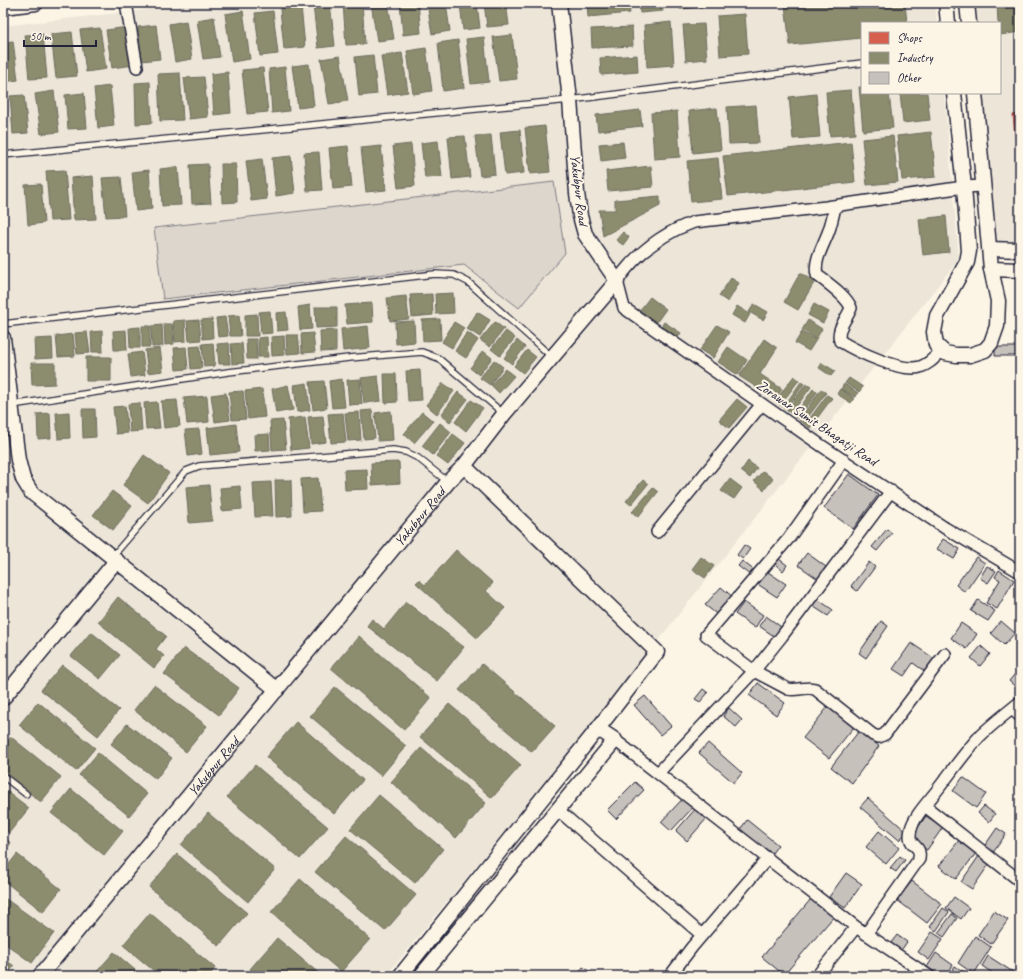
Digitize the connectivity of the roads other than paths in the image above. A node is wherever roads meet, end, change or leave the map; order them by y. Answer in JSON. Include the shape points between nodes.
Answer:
{"nodes":[{"id":1,"x":36,"y":3,"type":"edge"},
{"id":2,"x":126,"y":3,"type":"edge"},
{"id":3,"x":559,"y":3,"type":"edge"},
{"id":4,"x":946,"y":3,"type":"edge"},
{"id":5,"x":967,"y":3,"type":"edge"},
{"id":6,"x":3,"y":7,"type":"edge"},
{"id":7,"x":948,"y":22,"type":"edge"},
{"id":8,"x":969,"y":22,"type":"edge"},
{"id":9,"x":861,"y":63,"type":"edge"},
{"id":10,"x":137,"y":67,"type":"dead end"},
{"id":11,"x":954,"y":94,"type":"edge"},
{"id":12,"x":975,"y":94,"type":"edge"},
{"id":13,"x":570,"y":100,"type":"junction"},
{"id":14,"x":3,"y":155,"type":"edge"},
{"id":15,"x":982,"y":186,"type":"junction"},
{"id":16,"x":964,"y":187,"type":"junction"},
{"id":17,"x":835,"y":206,"type":"junction"},
{"id":18,"x":990,"y":249,"type":"junction"},
{"id":19,"x":1020,"y":250,"type":"edge"},
{"id":20,"x":991,"y":269,"type":"junction"},
{"id":21,"x":1020,"y":270,"type":"edge"},
{"id":22,"x":617,"y":281,"type":"junction"},
{"id":23,"x":3,"y":324,"type":"edge"},
{"id":24,"x":3,"y":338,"type":"edge"},
{"id":25,"x":942,"y":350,"type":"junction"},
{"id":26,"x":552,"y":357,"type":"junction"},
{"id":27,"x":762,"y":404,"type":"junction"},
{"id":28,"x":11,"y":405,"type":"junction"},
{"id":29,"x":504,"y":414,"type":"junction"},
{"id":30,"x":844,"y":460,"type":"junction"},
{"id":31,"x":464,"y":466,"type":"junction"},
{"id":32,"x":448,"y":482,"type":"junction"},
{"id":33,"x":891,"y":491,"type":"junction"},
{"id":34,"x":657,"y":532,"type":"dead end"},
{"id":35,"x":114,"y":559,"type":"junction"},
{"id":36,"x":1020,"y":572,"type":"edge"},
{"id":37,"x":945,"y":654,"type":"dead end"},
{"id":38,"x":754,"y":670,"type":"junction"},
{"id":39,"x":277,"y":690,"type":"junction"},
{"id":40,"x":3,"y":698,"type":"edge"},
{"id":41,"x":1017,"y":709,"type":"edge"},
{"id":42,"x":596,"y":731,"type":"junction"},
{"id":43,"x":615,"y":740,"type":"junction"},
{"id":44,"x":658,"y":773,"type":"junction"},
{"id":45,"x":3,"y":776,"type":"edge"},
{"id":46,"x":26,"y":794,"type":"dead end"},
{"id":47,"x":925,"y":806,"type":"junction"},
{"id":48,"x":558,"y":810,"type":"junction"},
{"id":49,"x":768,"y":858,"type":"junction"},
{"id":50,"x":1020,"y":881,"type":"edge"},
{"id":51,"x":856,"y":927,"type":"junction"},
{"id":52,"x":866,"y":934,"type":"junction"},
{"id":53,"x":702,"y":935,"type":"junction"},
{"id":54,"x":40,"y":976,"type":"edge"},
{"id":55,"x":402,"y":976,"type":"edge"},
{"id":56,"x":421,"y":976,"type":"edge"},
{"id":57,"x":670,"y":976,"type":"edge"},
{"id":58,"x":817,"y":976,"type":"edge"},
{"id":59,"x":929,"y":976,"type":"edge"}],
"edges":[{"from":1,"to":6,"type":"street"},
{"from":2,"to":10,"type":"street"},
{"from":3,"to":13,"type":"street","name":"Yakubpur Road"},
{"from":4,"to":7,"type":"street"},
{"from":5,"to":8,"type":"street"},
{"from":9,"to":13,"type":"lane"},
{"from":11,"to":16,"type":"street"},
{"from":12,"to":15,"type":"street"},
{"from":13,"to":14,"type":"lane"},
{"from":13,"to":22,"type":"street","name":"Yakubpur Road","via":[[580,216],[585,234]]},
{"from":15,"to":16,"type":"street"},
{"from":15,"to":18,"type":"street"},
{"from":16,"to":17,"type":"street"},
{"from":16,"to":25,"type":"street","via":[[968,257],[937,316],[934,332],[936,345]]},
{"from":17,"to":22,"type":"street","via":[[694,222],[679,227],[642,253],[624,270]]},
{"from":17,"to":25,"type":"street","via":[[816,270],[818,275],[850,304],[851,308],[838,336],[840,341],[888,364],[910,369],[929,363]]},
{"from":18,"to":19,"type":"street"},
{"from":18,"to":20,"type":"street"},
{"from":20,"to":21,"type":"street"},
{"from":20,"to":25,"type":"street","via":[[998,301],[997,326],[991,343],[985,350],[970,355],[956,355]]},
{"from":22,"to":26,"type":"street","name":"Yakubpur Road"},
{"from":22,"to":27,"type":"street","name":"Zorawar Sumit Bhagatji Road","via":[[624,308]]},
{"from":23,"to":26,"type":"lane","via":[[435,274],[454,275],[468,282]]},
{"from":24,"to":28,"type":"street"},
{"from":26,"to":29,"type":"street","name":"Yakubpur Road"},
{"from":27,"to":30,"type":"street","name":"Zorawar Sumit Bhagatji Road"},
{"from":27,"to":34,"type":"street"},
{"from":28,"to":29,"type":"lane","via":[[228,372],[422,352],[438,358]]},
{"from":28,"to":35,"type":"street","via":[[18,460],[23,479],[31,492]]},
{"from":29,"to":31,"type":"street","name":"Yakubpur Road"},
{"from":30,"to":33,"type":"street","name":"Zorawar Sumit Bhagatji Road"},
{"from":30,"to":38,"type":"street","via":[[789,538],[706,635]]},
{"from":31,"to":32,"type":"street","name":"Yakubpur Road"},
{"from":31,"to":42,"type":"street","via":[[657,652]]},
{"from":32,"to":35,"type":"lane","via":[[418,458],[406,452],[392,450],[199,466],[186,472]]},
{"from":32,"to":39,"type":"street","name":"Yakubpur Road"},
{"from":33,"to":36,"type":"street","name":"Zorawar Sumit Bhagatji Road","via":[[945,528]]},
{"from":33,"to":38,"type":"street"},
{"from":35,"to":39,"type":"street"},
{"from":35,"to":40,"type":"street"},
{"from":37,"to":38,"type":"street","via":[[885,734],[879,737],[815,689],[788,689]]},
{"from":38,"to":44,"type":"street"},
{"from":39,"to":54,"type":"street","name":"Yakubpur Road"},
{"from":41,"to":47,"type":"street","via":[[981,735]]},
{"from":42,"to":43,"type":"street","via":[[603,732]]},
{"from":42,"to":55,"type":"street"},
{"from":43,"to":44,"type":"street"},
{"from":43,"to":48,"type":"street"},
{"from":44,"to":49,"type":"street"},
{"from":45,"to":46,"type":"lane"},
{"from":47,"to":50,"type":"street"},
{"from":47,"to":52,"type":"street","via":[[909,837],[918,849],[920,859]]},
{"from":48,"to":53,"type":"street"},
{"from":48,"to":56,"type":"street"},
{"from":49,"to":51,"type":"street"},
{"from":49,"to":53,"type":"street"},
{"from":51,"to":52,"type":"street"},
{"from":51,"to":58,"type":"street"},
{"from":52,"to":59,"type":"street"},
{"from":53,"to":57,"type":"street"}]}
